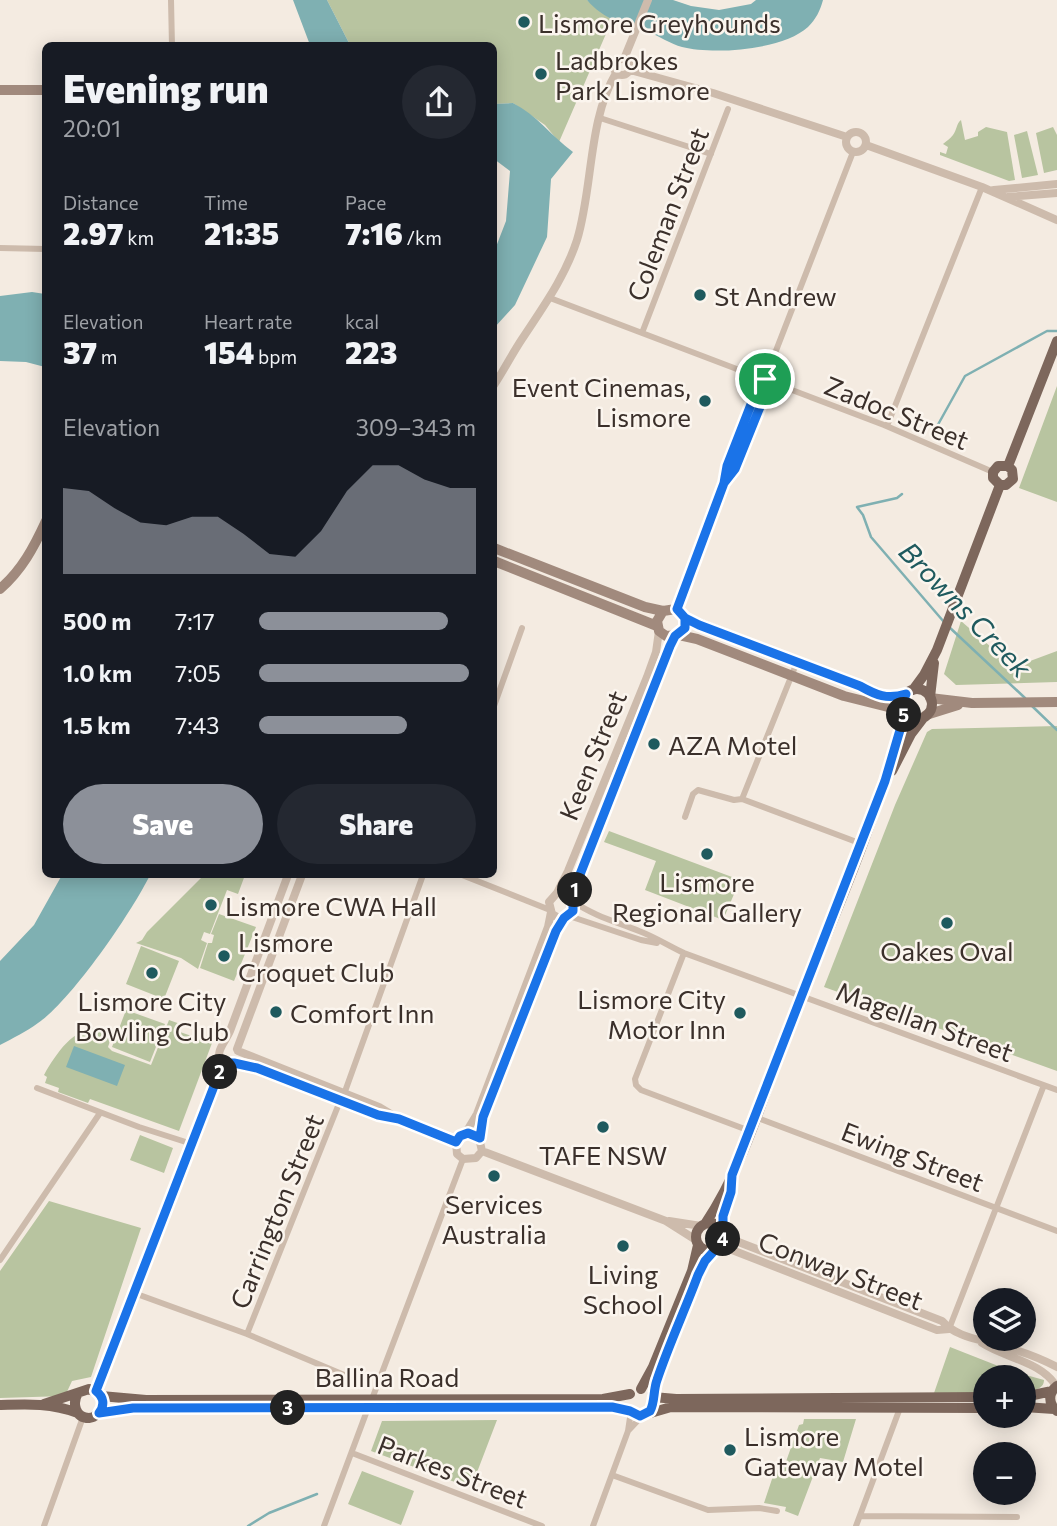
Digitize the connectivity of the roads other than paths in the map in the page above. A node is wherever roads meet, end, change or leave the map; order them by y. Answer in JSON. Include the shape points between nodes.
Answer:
{"nodes":[{"id":1,"x":171,"y":0,"type":"edge"},
{"id":2,"x":648,"y":0,"type":"edge"},
{"id":3,"x":172,"y":42,"type":"edge"},
{"id":4,"x":624,"y":59,"type":"junction"},
{"id":5,"x":630,"y":70,"type":"junction"},
{"id":6,"x":616,"y":73,"type":"junction"},
{"id":7,"x":0,"y":90,"type":"edge"},
{"id":8,"x":42,"y":90,"type":"edge"},
{"id":9,"x":728,"y":109,"type":"dead end"},
{"id":10,"x":600,"y":118,"type":"junction"},
{"id":11,"x":847,"y":137,"type":"junction"},
{"id":12,"x":866,"y":145,"type":"junction"},
{"id":13,"x":853,"y":152,"type":"junction"},
{"id":14,"x":711,"y":154,"type":"junction"},
{"id":15,"x":1057,"y":184,"type":"edge"},
{"id":16,"x":987,"y":189,"type":"junction"},
{"id":17,"x":1057,"y":193,"type":"edge"},
{"id":18,"x":1005,"y":197,"type":"junction"},
{"id":19,"x":1057,"y":220,"type":"edge"},
{"id":20,"x":0,"y":248,"type":"edge"},
{"id":21,"x":42,"y":249,"type":"edge"},
{"id":22,"x":550,"y":298,"type":"junction"},
{"id":23,"x":642,"y":333,"type":"junction"},
{"id":24,"x":1057,"y":341,"type":"edge"},
{"id":25,"x":765,"y":379,"type":"junction"},
{"id":26,"x":497,"y":381,"type":"edge"},
{"id":27,"x":887,"y":426,"type":"junction"},
{"id":28,"x":1008,"y":466,"type":"junction"},
{"id":29,"x":993,"y":472,"type":"junction"},
{"id":30,"x":1000,"y":485,"type":"junction"},
{"id":31,"x":42,"y":529,"type":"edge"},
{"id":32,"x":497,"y":549,"type":"edge"},
{"id":33,"x":497,"y":562,"type":"edge"},
{"id":34,"x":0,"y":589,"type":"edge"},
{"id":35,"x":677,"y":609,"type":"junction"},
{"id":36,"x":663,"y":611,"type":"junction"},
{"id":37,"x":685,"y":618,"type":"junction"},
{"id":38,"x":522,"y":628,"type":"dead end"},
{"id":39,"x":658,"y":628,"type":"junction"},
{"id":40,"x":677,"y":636,"type":"junction"},
{"id":41,"x":937,"y":650,"type":"junction"},
{"id":42,"x":797,"y":662,"type":"junction"},
{"id":43,"x":792,"y":677,"type":"junction"},
{"id":44,"x":910,"y":692,"type":"junction"},
{"id":45,"x":497,"y":698,"type":"edge"},
{"id":46,"x":930,"y":698,"type":"junction"},
{"id":47,"x":1057,"y":702,"type":"edge"},
{"id":48,"x":972,"y":703,"type":"junction"},
{"id":49,"x":904,"y":712,"type":"junction"},
{"id":50,"x":925,"y":716,"type":"junction"},
{"id":51,"x":885,"y":781,"type":"junction"},
{"id":52,"x":742,"y":799,"type":"junction"},
{"id":53,"x":685,"y":817,"type":"dead end"},
{"id":54,"x":862,"y":844,"type":"junction"},
{"id":55,"x":287,"y":878,"type":"edge"},
{"id":56,"x":301,"y":878,"type":"edge"},
{"id":57,"x":422,"y":878,"type":"edge"},
{"id":58,"x":469,"y":878,"type":"edge"},
{"id":59,"x":557,"y":893,"type":"junction"},
{"id":60,"x":573,"y":901,"type":"junction"},
{"id":61,"x":550,"y":911,"type":"junction"},
{"id":62,"x":566,"y":917,"type":"junction"},
{"id":63,"x":662,"y":944,"type":"junction"},
{"id":64,"x":684,"y":953,"type":"junction"},
{"id":65,"x":802,"y":997,"type":"junction"},
{"id":66,"x":223,"y":1046,"type":"junction"},
{"id":67,"x":238,"y":1050,"type":"junction"},
{"id":68,"x":223,"y":1063,"type":"junction"},
{"id":69,"x":234,"y":1063,"type":"junction"},
{"id":70,"x":1044,"y":1085,"type":"junction"},
{"id":71,"x":37,"y":1088,"type":"dead end"},
{"id":72,"x":1057,"y":1090,"type":"edge"},
{"id":73,"x":341,"y":1097,"type":"junction"},
{"id":74,"x":100,"y":1113,"type":"junction"},
{"id":75,"x":755,"y":1116,"type":"junction"},
{"id":76,"x":399,"y":1119,"type":"junction"},
{"id":77,"x":750,"y":1131,"type":"junction"},
{"id":78,"x":464,"y":1134,"type":"junction"},
{"id":79,"x":480,"y":1138,"type":"junction"},
{"id":80,"x":456,"y":1142,"type":"junction"},
{"id":81,"x":192,"y":1144,"type":"junction"},
{"id":82,"x":482,"y":1151,"type":"junction"},
{"id":83,"x":463,"y":1159,"type":"junction"},
{"id":84,"x":732,"y":1175,"type":"junction"},
{"id":85,"x":997,"y":1209,"type":"junction"},
{"id":86,"x":666,"y":1221,"type":"junction"},
{"id":87,"x":703,"y":1225,"type":"junction"},
{"id":88,"x":1057,"y":1231,"type":"edge"},
{"id":89,"x":723,"y":1234,"type":"junction"},
{"id":90,"x":697,"y":1242,"type":"junction"},
{"id":91,"x":717,"y":1248,"type":"junction"},
{"id":92,"x":0,"y":1260,"type":"edge"},
{"id":93,"x":134,"y":1293,"type":"junction"},
{"id":94,"x":949,"y":1329,"type":"junction"},
{"id":95,"x":247,"y":1334,"type":"junction"},
{"id":96,"x":973,"y":1339,"type":"edge"},
{"id":97,"x":993,"y":1351,"type":"edge"},
{"id":98,"x":1016,"y":1351,"type":"edge"},
{"id":99,"x":1057,"y":1367,"type":"edge"},
{"id":100,"x":349,"y":1377,"type":"dead end"},
{"id":101,"x":1055,"y":1388,"type":"edge"},
{"id":102,"x":641,"y":1389,"type":"junction"},
{"id":103,"x":78,"y":1393,"type":"junction"},
{"id":104,"x":99,"y":1393,"type":"junction"},
{"id":105,"x":630,"y":1394,"type":"junction"},
{"id":106,"x":1036,"y":1394,"type":"edge"},
{"id":107,"x":652,"y":1396,"type":"junction"},
{"id":108,"x":973,"y":1397,"type":"edge"},
{"id":109,"x":44,"y":1404,"type":"junction"},
{"id":110,"x":370,"y":1404,"type":"junction"},
{"id":111,"x":0,"y":1405,"type":"edge"},
{"id":112,"x":900,"y":1408,"type":"junction"},
{"id":113,"x":973,"y":1408,"type":"edge"},
{"id":114,"x":1036,"y":1408,"type":"edge"},
{"id":115,"x":1055,"y":1410,"type":"edge"},
{"id":116,"x":630,"y":1411,"type":"junction"},
{"id":117,"x":99,"y":1413,"type":"junction"},
{"id":118,"x":80,"y":1415,"type":"junction"},
{"id":119,"x":645,"y":1415,"type":"junction"},
{"id":120,"x":628,"y":1431,"type":"junction"},
{"id":121,"x":352,"y":1453,"type":"junction"},
{"id":122,"x":612,"y":1475,"type":"junction"},
{"id":123,"x":777,"y":1511,"type":"dead end"},
{"id":124,"x":860,"y":1516,"type":"junction"},
{"id":125,"x":1017,"y":1517,"type":"dead end"},
{"id":126,"x":44,"y":1526,"type":"edge"},
{"id":127,"x":324,"y":1526,"type":"edge"},
{"id":128,"x":542,"y":1526,"type":"edge"},
{"id":129,"x":593,"y":1526,"type":"edge"},
{"id":130,"x":856,"y":1526,"type":"edge"}],
"edges":[{"from":1,"to":3,"type":"street"},
{"from":2,"to":4,"type":"street"},
{"from":4,"to":5,"type":"street"},
{"from":4,"to":6,"type":"street","via":[[615,63]]},
{"from":5,"to":6,"type":"street","via":[[624,75]]},
{"from":5,"to":11,"type":"street"},
{"from":6,"to":10,"type":"street"},
{"from":7,"to":8,"type":"main road"},
{"from":9,"to":14,"type":"street","name":"Coleman Street"},
{"from":10,"to":14,"type":"street"},
{"from":10,"to":22,"type":"street","via":[[577,240]]},
{"from":11,"to":12,"type":"street","via":[[860,132]]},
{"from":11,"to":13,"type":"street","via":[[846,145]]},
{"from":12,"to":13,"type":"street"},
{"from":12,"to":16,"type":"street"},
{"from":13,"to":25,"type":"street"},
{"from":14,"to":23,"type":"street","name":"Coleman Street"},
{"from":15,"to":16,"type":"street"},
{"from":16,"to":18,"type":"street"},
{"from":16,"to":27,"type":"street"},
{"from":17,"to":18,"type":"street"},
{"from":18,"to":19,"type":"street"},
{"from":20,"to":21,"type":"street"},
{"from":22,"to":23,"type":"street","name":"Zadoc Street"},
{"from":22,"to":26,"type":"street"},
{"from":23,"to":25,"type":"street","name":"Zadoc Street"},
{"from":24,"to":28,"type":"main road"},
{"from":25,"to":27,"type":"street","name":"Zadoc Street"},
{"from":25,"to":35,"type":"street","via":[[727,466]]},
{"from":27,"to":29,"type":"street","name":"Zadoc Street"},
{"from":28,"to":29,"type":"main road","via":[[998,466]]},
{"from":28,"to":30,"type":"main road","via":[[1013,479]]},
{"from":29,"to":30,"type":"main road"},
{"from":30,"to":41,"type":"main road"},
{"from":31,"to":34,"type":"main road","via":[[30,554]]},
{"from":32,"to":36,"type":"main road"},
{"from":33,"to":39,"type":"main road"},
{"from":35,"to":36,"type":"main road"},
{"from":35,"to":37,"type":"main road"},
{"from":36,"to":39,"type":"main road"},
{"from":37,"to":40,"type":"main road","via":[[685,628]]},
{"from":37,"to":42,"type":"main road"},
{"from":38,"to":45,"type":"street"},
{"from":39,"to":40,"type":"main road","via":[[666,636]]},
{"from":39,"to":59,"type":"street","name":"Keen Street","via":[[647,677]]},
{"from":40,"to":43,"type":"main road","via":[[697,639]]},
{"from":40,"to":60,"type":"street","name":"Keen Street"},
{"from":41,"to":44,"type":"main road"},
{"from":41,"to":46,"type":"main road"},
{"from":42,"to":43,"type":"street"},
{"from":42,"to":44,"type":"main road","via":[[877,696]]},
{"from":43,"to":49,"type":"main road"},
{"from":43,"to":52,"type":"street"},
{"from":44,"to":46,"type":"main road","via":[[921,690]]},
{"from":44,"to":49,"type":"main road","via":[[902,704]]},
{"from":46,"to":48,"type":"main road"},
{"from":46,"to":50,"type":"main road"},
{"from":47,"to":48,"type":"main road"},
{"from":48,"to":50,"type":"main road"},
{"from":49,"to":50,"type":"main road","via":[[916,719]]},
{"from":49,"to":51,"type":"main road"},
{"from":50,"to":51,"type":"main road"},
{"from":51,"to":54,"type":"main road"},
{"from":52,"to":53,"type":"street","via":[[698,790]]},
{"from":52,"to":54,"type":"street"},
{"from":54,"to":65,"type":"main road"},
{"from":55,"to":66,"type":"street"},
{"from":56,"to":67,"type":"street"},
{"from":57,"to":73,"type":"street","name":"Carrington Street"},
{"from":58,"to":61,"type":"street"},
{"from":59,"to":60,"type":"street"},
{"from":59,"to":61,"type":"street"},
{"from":60,"to":62,"type":"street","via":[[573,911]]},
{"from":60,"to":63,"type":"street","name":"Magellan Street"},
{"from":61,"to":62,"type":"street"},
{"from":61,"to":78,"type":"street","via":[[548,927],[477,1115]]},
{"from":62,"to":63,"type":"street","name":"Magellan Street"},
{"from":62,"to":79,"type":"street","via":[[556,931],[483,1117]]},
{"from":63,"to":64,"type":"street","name":"Magellan Street"},
{"from":64,"to":65,"type":"street","name":"Magellan Street"},
{"from":64,"to":77,"type":"street","via":[[636,1086]]},
{"from":65,"to":70,"type":"street","name":"Magellan Street"},
{"from":65,"to":75,"type":"main road"},
{"from":66,"to":67,"type":"street"},
{"from":66,"to":68,"type":"street","via":[[218,1055]]},
{"from":67,"to":69,"type":"street"},
{"from":67,"to":73,"type":"street"},
{"from":68,"to":69,"type":"street"},
{"from":68,"to":81,"type":"street"},
{"from":69,"to":73,"type":"street"},
{"from":70,"to":72,"type":"street","name":"Magellan Street"},
{"from":70,"to":85,"type":"street"},
{"from":71,"to":74,"type":"street"},
{"from":73,"to":76,"type":"street","via":[[378,1115]]},
{"from":73,"to":76,"type":"street","via":[[379,1107]]},
{"from":73,"to":95,"type":"street","name":"Carrington Street"},
{"from":74,"to":81,"type":"street"},
{"from":74,"to":92,"type":"street"},
{"from":75,"to":77,"type":"main road"},
{"from":75,"to":85,"type":"street","name":"Ewing Street"},
{"from":76,"to":80,"type":"street"},
{"from":77,"to":84,"type":"main road"},
{"from":78,"to":79,"type":"street"},
{"from":78,"to":80,"type":"street"},
{"from":79,"to":82,"type":"street"},
{"from":80,"to":83,"type":"street","via":[[455,1150]]},
{"from":81,"to":93,"type":"street"},
{"from":82,"to":83,"type":"street","via":[[476,1158]]},
{"from":82,"to":86,"type":"street"},
{"from":83,"to":110,"type":"street"},
{"from":84,"to":87,"type":"main road"},
{"from":84,"to":89,"type":"main road"},
{"from":85,"to":88,"type":"street","name":"Ewing Street"},
{"from":85,"to":94,"type":"street"},
{"from":86,"to":87,"type":"street"},
{"from":86,"to":90,"type":"street"},
{"from":87,"to":89,"type":"main road","via":[[718,1226]]},
{"from":87,"to":90,"type":"main road","via":[[696,1232]]},
{"from":89,"to":91,"type":"main road"},
{"from":89,"to":94,"type":"street","name":"Conway Street","via":[[942,1321]]},
{"from":90,"to":91,"type":"main road","via":[[706,1250]]},
{"from":90,"to":102,"type":"main road","via":[[692,1271]]},
{"from":91,"to":94,"type":"street","name":"Conway Street","via":[[937,1330]]},
{"from":91,"to":107,"type":"main road","via":[[698,1275]]},
{"from":93,"to":95,"type":"street"},
{"from":93,"to":104,"type":"street"},
{"from":94,"to":96,"type":"street","name":"Conway Street"},
{"from":95,"to":100,"type":"street"},
{"from":97,"to":101,"type":"street","name":"Conway Street","via":[[1044,1371]]},
{"from":98,"to":99,"type":"street","name":"Conway Street"},
{"from":101,"to":106,"type":"main road"},
{"from":101,"to":115,"type":"main road","via":[[1050,1398]]},
{"from":102,"to":105,"type":"main road"},
{"from":102,"to":107,"type":"main road"},
{"from":103,"to":104,"type":"main road","via":[[85,1389]]},
{"from":103,"to":109,"type":"main road"},
{"from":103,"to":118,"type":"main road","via":[[74,1401]]},
{"from":104,"to":110,"type":"main road","name":"Ballina Road","via":[[146,1400]]},
{"from":104,"to":117,"type":"main road","via":[[103,1403]]},
{"from":105,"to":110,"type":"main road","name":"Ballina Road","via":[[603,1399]]},
{"from":105,"to":116,"type":"main road"},
{"from":107,"to":108,"type":"main road"},
{"from":107,"to":119,"type":"main road","via":[[654,1404]]},
{"from":109,"to":111,"type":"main road"},
{"from":109,"to":118,"type":"main road"},
{"from":110,"to":116,"type":"main road","name":"Ballina Road","via":[[612,1407]]},
{"from":110,"to":117,"type":"main road","name":"Ballina Road","via":[[133,1408]]},
{"from":110,"to":121,"type":"street"},
{"from":112,"to":113,"type":"main road"},
{"from":112,"to":119,"type":"main road","via":[[671,1407]]},
{"from":112,"to":124,"type":"street"},
{"from":114,"to":115,"type":"main road"},
{"from":116,"to":119,"type":"main road"},
{"from":116,"to":120,"type":"street"},
{"from":117,"to":118,"type":"main road"},
{"from":118,"to":126,"type":"street"},
{"from":119,"to":120,"type":"street"},
{"from":120,"to":122,"type":"street"},
{"from":121,"to":127,"type":"street"},
{"from":121,"to":128,"type":"street","name":"Parkes Street"},
{"from":122,"to":123,"type":"street","via":[[708,1510]]},
{"from":122,"to":129,"type":"street"},
{"from":124,"to":125,"type":"street"},
{"from":124,"to":130,"type":"street"}]}
